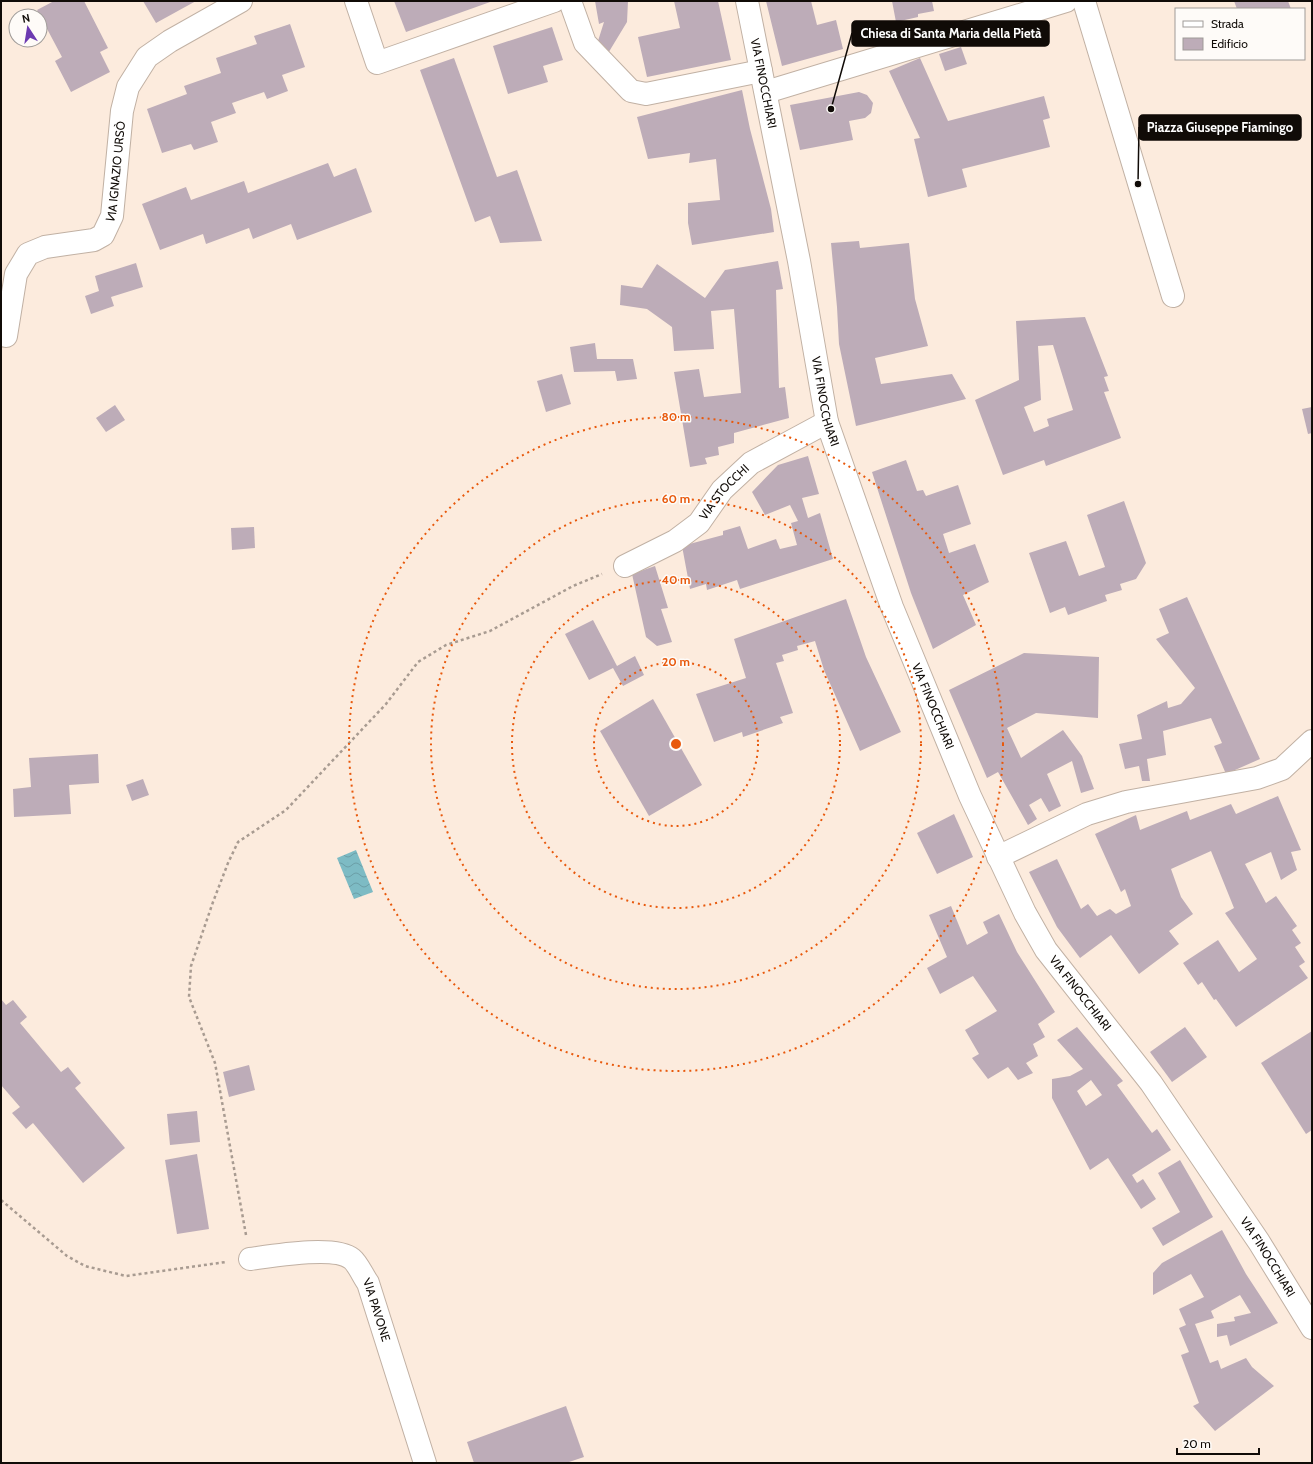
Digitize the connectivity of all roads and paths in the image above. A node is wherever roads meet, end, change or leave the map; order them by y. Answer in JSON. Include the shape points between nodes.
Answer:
{"nodes":[{"id":1,"x":241,"y":1,"type":"edge"},
{"id":2,"x":356,"y":1,"type":"edge"},
{"id":3,"x":554,"y":1,"type":"edge"},
{"id":4,"x":570,"y":1,"type":"edge"},
{"id":5,"x":747,"y":1,"type":"edge"},
{"id":6,"x":1066,"y":1,"type":"edge"},
{"id":7,"x":1084,"y":1,"type":"edge"},
{"id":8,"x":761,"y":71,"type":"junction"},
{"id":9,"x":766,"y":92,"type":"junction"},
{"id":10,"x":1172,"y":296,"type":"dead end"},
{"id":11,"x":6,"y":336,"type":"dead end"},
{"id":12,"x":827,"y":422,"type":"junction"},
{"id":13,"x":625,"y":566,"type":"joint"},
{"id":14,"x":1312,"y":741,"type":"edge"},
{"id":15,"x":998,"y":856,"type":"junction"},
{"id":16,"x":1,"y":1200,"type":"edge"},
{"id":17,"x":250,"y":1259,"type":"junction"},
{"id":18,"x":1312,"y":1328,"type":"edge"},
{"id":19,"x":425,"y":1463,"type":"edge"}],
"edges":[{"from":1,"to":11,"type":"street","name":"VIA IGNAZIO URSÒ","via":[[147,57],[128,87],[122,111],[112,216],[103,235],[94,240],[45,248],[28,254],[16,274]]},
{"from":2,"to":3,"type":"street","via":[[377,63]]},
{"from":4,"to":8,"type":"street","via":[[585,43],[630,92],[646,94]]},
{"from":5,"to":8,"type":"street","name":"VIA FINOCCHIARI"},
{"from":6,"to":9,"type":"street"},
{"from":7,"to":10,"type":"street"},
{"from":8,"to":9,"type":"street","name":"VIA FINOCCHIARI"},
{"from":9,"to":12,"type":"street","name":"VIA FINOCCHIARI"},
{"from":12,"to":13,"type":"street","name":"VIA STOCCHI","via":[[750,463],[722,490],[699,523],[675,541]]},
{"from":12,"to":15,"type":"street","name":"VIA FINOCCHIARI","via":[[892,607],[970,796]]},
{"from":13,"to":17,"type":"path","via":[[573,586],[490,631],[446,645],[418,662],[386,704],[286,810],[238,842],[213,902],[191,966],[189,997],[215,1064]]},
{"from":14,"to":15,"type":"street","via":[[1282,769],[1257,778],[1126,802],[1087,814]]},
{"from":15,"to":18,"type":"street","name":"VIA FINOCCHIARI","via":[[1046,950],[1151,1083],[1259,1242]]},
{"from":16,"to":17,"type":"path","via":[[67,1256],[85,1266],[126,1276]]},
{"from":17,"to":19,"type":"street","name":"VIA PAVONE","via":[[296,1253],[336,1252],[352,1259],[368,1282]]}]}
